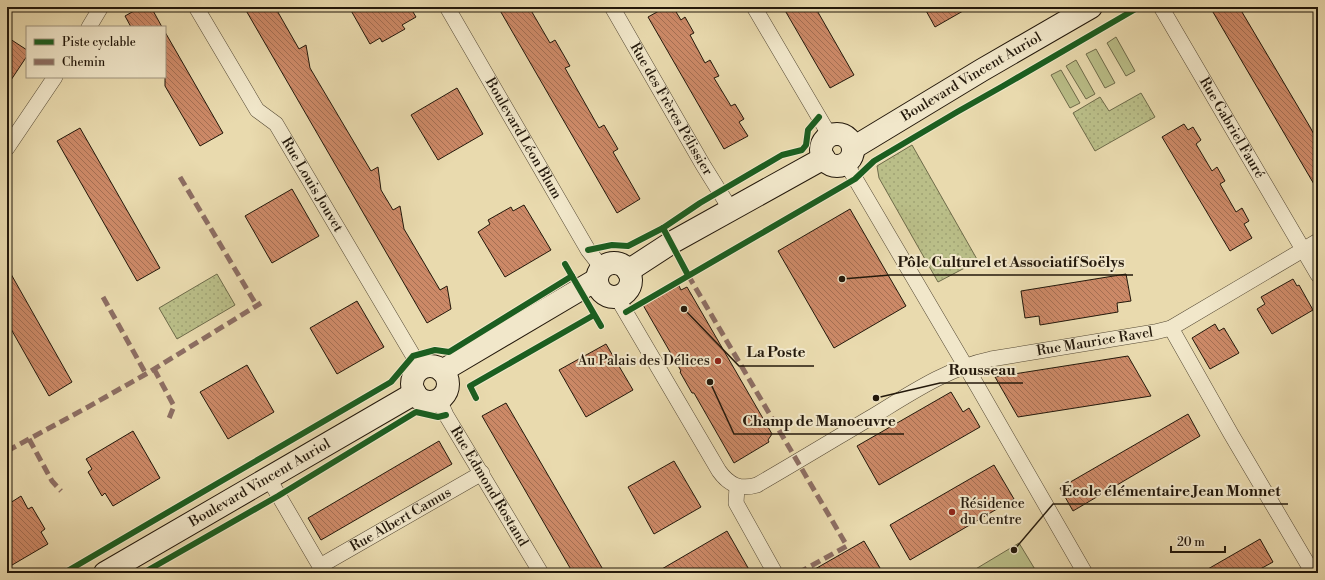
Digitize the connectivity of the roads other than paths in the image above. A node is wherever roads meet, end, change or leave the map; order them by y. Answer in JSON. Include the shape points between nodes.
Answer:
{"nodes":[{"id":1,"x":101,"y":7,"type":"edge"},
{"id":2,"x":196,"y":7,"type":"edge"},
{"id":3,"x":447,"y":7,"type":"edge"},
{"id":4,"x":612,"y":7,"type":"edge"},
{"id":5,"x":754,"y":7,"type":"edge"},
{"id":6,"x":1064,"y":7,"type":"edge"},
{"id":7,"x":1091,"y":7,"type":"edge"},
{"id":8,"x":1160,"y":7,"type":"edge"},
{"id":9,"x":90,"y":26,"type":"edge"},
{"id":10,"x":54,"y":78,"type":"edge"},
{"id":11,"x":844,"y":146,"type":"junction"},
{"id":12,"x":7,"y":148,"type":"edge"},
{"id":13,"x":731,"y":210,"type":"junction"},
{"id":14,"x":1318,"y":241,"type":"edge"},
{"id":15,"x":1302,"y":250,"type":"junction"},
{"id":16,"x":1318,"y":276,"type":"edge"},
{"id":17,"x":604,"y":284,"type":"junction"},
{"id":18,"x":1171,"y":328,"type":"junction"},
{"id":19,"x":966,"y":366,"type":"junction"},
{"id":20,"x":420,"y":369,"type":"junction"},
{"id":21,"x":443,"y":384,"type":"junction"},
{"id":22,"x":415,"y":393,"type":"junction"},
{"id":23,"x":482,"y":472,"type":"junction"},
{"id":24,"x":269,"y":479,"type":"junction"},
{"id":25,"x":737,"y":487,"type":"junction"},
{"id":26,"x":322,"y":570,"type":"edge"},
{"id":27,"x":105,"y":573,"type":"edge"},
{"id":28,"x":541,"y":573,"type":"edge"},
{"id":29,"x":775,"y":573,"type":"edge"},
{"id":30,"x":1085,"y":573,"type":"edge"},
{"id":31,"x":1314,"y":573,"type":"edge"}],
"edges":[{"from":1,"to":9,"type":"street"},
{"from":2,"to":20,"type":"street","name":"Rue Louis Jouvet","via":[[257,110],[276,124]]},
{"from":3,"to":17,"type":"street","name":"Boulevard Léon Blum","via":[[588,250]]},
{"from":4,"to":13,"type":"street","name":"Rue des Frères Pélissier"},
{"from":5,"to":11,"type":"street"},
{"from":6,"to":11,"type":"street","name":"Boulevard Vincent Auriol"},
{"from":7,"to":11,"type":"street","name":"Boulevard Vincent Auriol","via":[[962,82]]},
{"from":8,"to":15,"type":"street","name":"Rue Gabriel Fauré"},
{"from":10,"to":12,"type":"street"},
{"from":11,"to":13,"type":"street","via":[[826,140],[822,148],[824,158]]},
{"from":11,"to":19,"type":"street"},
{"from":13,"to":17,"type":"street","via":[[628,270],[631,281],[627,290]]},
{"from":14,"to":15,"type":"street","name":"Rue Maurice Ravel"},
{"from":15,"to":16,"type":"street","name":"Rue Gabriel Fauré"},
{"from":15,"to":18,"type":"street","name":"Rue Maurice Ravel"},
{"from":17,"to":21,"type":"street"},
{"from":17,"to":25,"type":"street","name":"Boulevard Léon Blum","via":[[626,312],[718,471]]},
{"from":18,"to":19,"type":"street","name":"Rue Maurice Ravel","via":[[991,359]]},
{"from":18,"to":31,"type":"street"},
{"from":19,"to":25,"type":"street","name":"Rue Maurice Ravel","via":[[927,385],[757,485]]},
{"from":19,"to":30,"type":"street"},
{"from":20,"to":21,"type":"street","via":[[429,366],[438,368]]},
{"from":20,"to":22,"type":"street","via":[[413,382]]},
{"from":21,"to":22,"type":"street","via":[[428,402]]},
{"from":21,"to":23,"type":"street","name":"Rue Edmond Rostand","via":[[446,415]]},
{"from":22,"to":24,"type":"street","name":"Boulevard Vincent Auriol"},
{"from":23,"to":26,"type":"street","name":"Rue Albert Camus"},
{"from":23,"to":28,"type":"street","name":"Rue Edmond Rostand"},
{"from":24,"to":26,"type":"street"},
{"from":24,"to":27,"type":"street","name":"Boulevard Vincent Auriol"},
{"from":25,"to":29,"type":"street","via":[[736,503]]}]}
